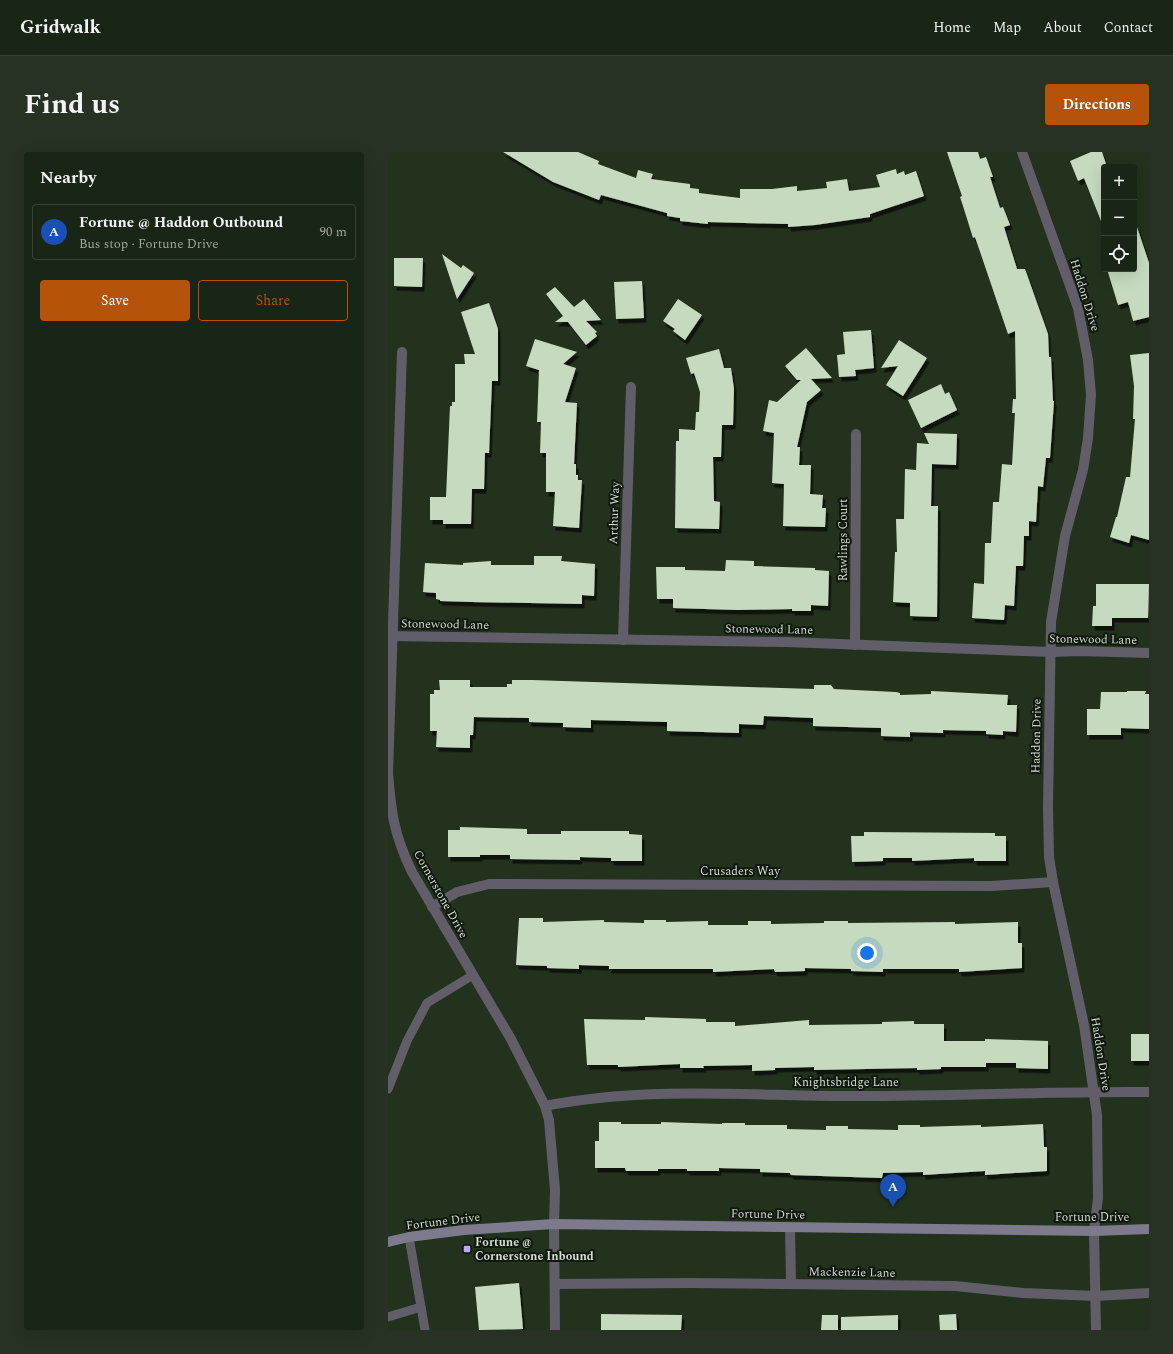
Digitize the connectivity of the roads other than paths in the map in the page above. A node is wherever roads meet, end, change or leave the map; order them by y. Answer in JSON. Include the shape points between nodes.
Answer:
{"nodes":[{"id":1,"x":1022,"y":152,"type":"edge"},
{"id":2,"x":402,"y":352,"type":"dead end"},
{"id":3,"x":631,"y":387,"type":"dead end"},
{"id":4,"x":856,"y":434,"type":"dead end"},
{"id":5,"x":390,"y":636,"type":"edge"},
{"id":6,"x":623,"y":640,"type":"junction"},
{"id":7,"x":855,"y":645,"type":"junction"},
{"id":8,"x":1050,"y":652,"type":"junction"},
{"id":9,"x":1149,"y":654,"type":"edge"},
{"id":10,"x":388,"y":773,"type":"edge"},
{"id":11,"x":1052,"y":882,"type":"junction"},
{"id":12,"x":432,"y":907,"type":"junction"},
{"id":13,"x":473,"y":975,"type":"junction"},
{"id":14,"x":388,"y":1089,"type":"edge"},
{"id":15,"x":1093,"y":1092,"type":"junction"},
{"id":16,"x":1149,"y":1092,"type":"edge"},
{"id":17,"x":544,"y":1106,"type":"junction"},
{"id":18,"x":554,"y":1224,"type":"junction"},
{"id":19,"x":790,"y":1227,"type":"junction"},
{"id":20,"x":1149,"y":1229,"type":"edge"},
{"id":21,"x":1094,"y":1231,"type":"junction"},
{"id":22,"x":409,"y":1237,"type":"junction"},
{"id":23,"x":388,"y":1242,"type":"edge"},
{"id":24,"x":555,"y":1284,"type":"junction"},
{"id":25,"x":791,"y":1284,"type":"junction"},
{"id":26,"x":1149,"y":1293,"type":"edge"},
{"id":27,"x":1096,"y":1296,"type":"junction"},
{"id":28,"x":421,"y":1307,"type":"junction"},
{"id":29,"x":388,"y":1317,"type":"edge"},
{"id":30,"x":425,"y":1330,"type":"edge"},
{"id":31,"x":555,"y":1330,"type":"edge"},
{"id":32,"x":1096,"y":1330,"type":"edge"}],
"edges":[{"from":1,"to":8,"type":"street","name":"Haddon Drive","via":[[1078,308],[1088,360],[1091,395],[1084,470],[1065,536],[1054,595]]},
{"from":2,"to":5,"type":"street","name":"Cornerstone Drive"},
{"from":3,"to":6,"type":"street","name":"Arthur Way"},
{"from":4,"to":7,"type":"street","name":"Rawlings Court"},
{"from":5,"to":6,"type":"street","name":"Stonewood Lane"},
{"from":5,"to":10,"type":"street","name":"Cornerstone Drive"},
{"from":6,"to":7,"type":"street","name":"Stonewood Lane"},
{"from":7,"to":8,"type":"street","name":"Stonewood Lane"},
{"from":8,"to":9,"type":"street","name":"Stonewood Lane"},
{"from":8,"to":11,"type":"street","name":"Haddon Drive","via":[[1048,807]]},
{"from":10,"to":12,"type":"street","name":"Cornerstone Drive","via":[[390,806],[400,848]]},
{"from":11,"to":12,"type":"street","name":"Crusaders Way","via":[[991,886],[496,883],[457,892]]},
{"from":11,"to":15,"type":"street","name":"Haddon Drive","via":[[1084,1025]]},
{"from":12,"to":13,"type":"street","name":"Cornerstone Drive"},
{"from":13,"to":14,"type":"lane","via":[[427,1003],[407,1041]]},
{"from":13,"to":17,"type":"street","name":"Cornerstone Drive","via":[[522,1060]]},
{"from":15,"to":16,"type":"street","name":"Knightsbridge Lane"},
{"from":15,"to":17,"type":"street","name":"Knightsbridge Lane","via":[[843,1096],[650,1094],[578,1099]]},
{"from":15,"to":21,"type":"street","name":"Haddon Drive","via":[[1099,1158]]},
{"from":17,"to":18,"type":"street","name":"Cornerstone Drive","via":[[549,1120],[552,1149]]},
{"from":18,"to":19,"type":"street","name":"Fortune Drive"},
{"from":18,"to":22,"type":"street","name":"Fortune Drive","via":[[464,1230]]},
{"from":18,"to":24,"type":"street","name":"Cornerstone Drive"},
{"from":19,"to":21,"type":"street","name":"Fortune Drive"},
{"from":19,"to":25,"type":"street"},
{"from":20,"to":21,"type":"street","name":"Fortune Drive"},
{"from":21,"to":27,"type":"street","name":"Haddon Drive"},
{"from":22,"to":23,"type":"street","name":"Fortune Drive"},
{"from":22,"to":28,"type":"lane"},
{"from":24,"to":25,"type":"street","name":"Mackenzie Lane"},
{"from":24,"to":31,"type":"street","name":"Cornerstone Drive"},
{"from":25,"to":27,"type":"street","name":"Mackenzie Lane","via":[[955,1286],[1023,1293]]},
{"from":26,"to":27,"type":"street","name":"Mackenzie Lane"},
{"from":27,"to":32,"type":"street","name":"Haddon Drive"},
{"from":28,"to":29,"type":"lane"},
{"from":28,"to":30,"type":"lane"}]}
